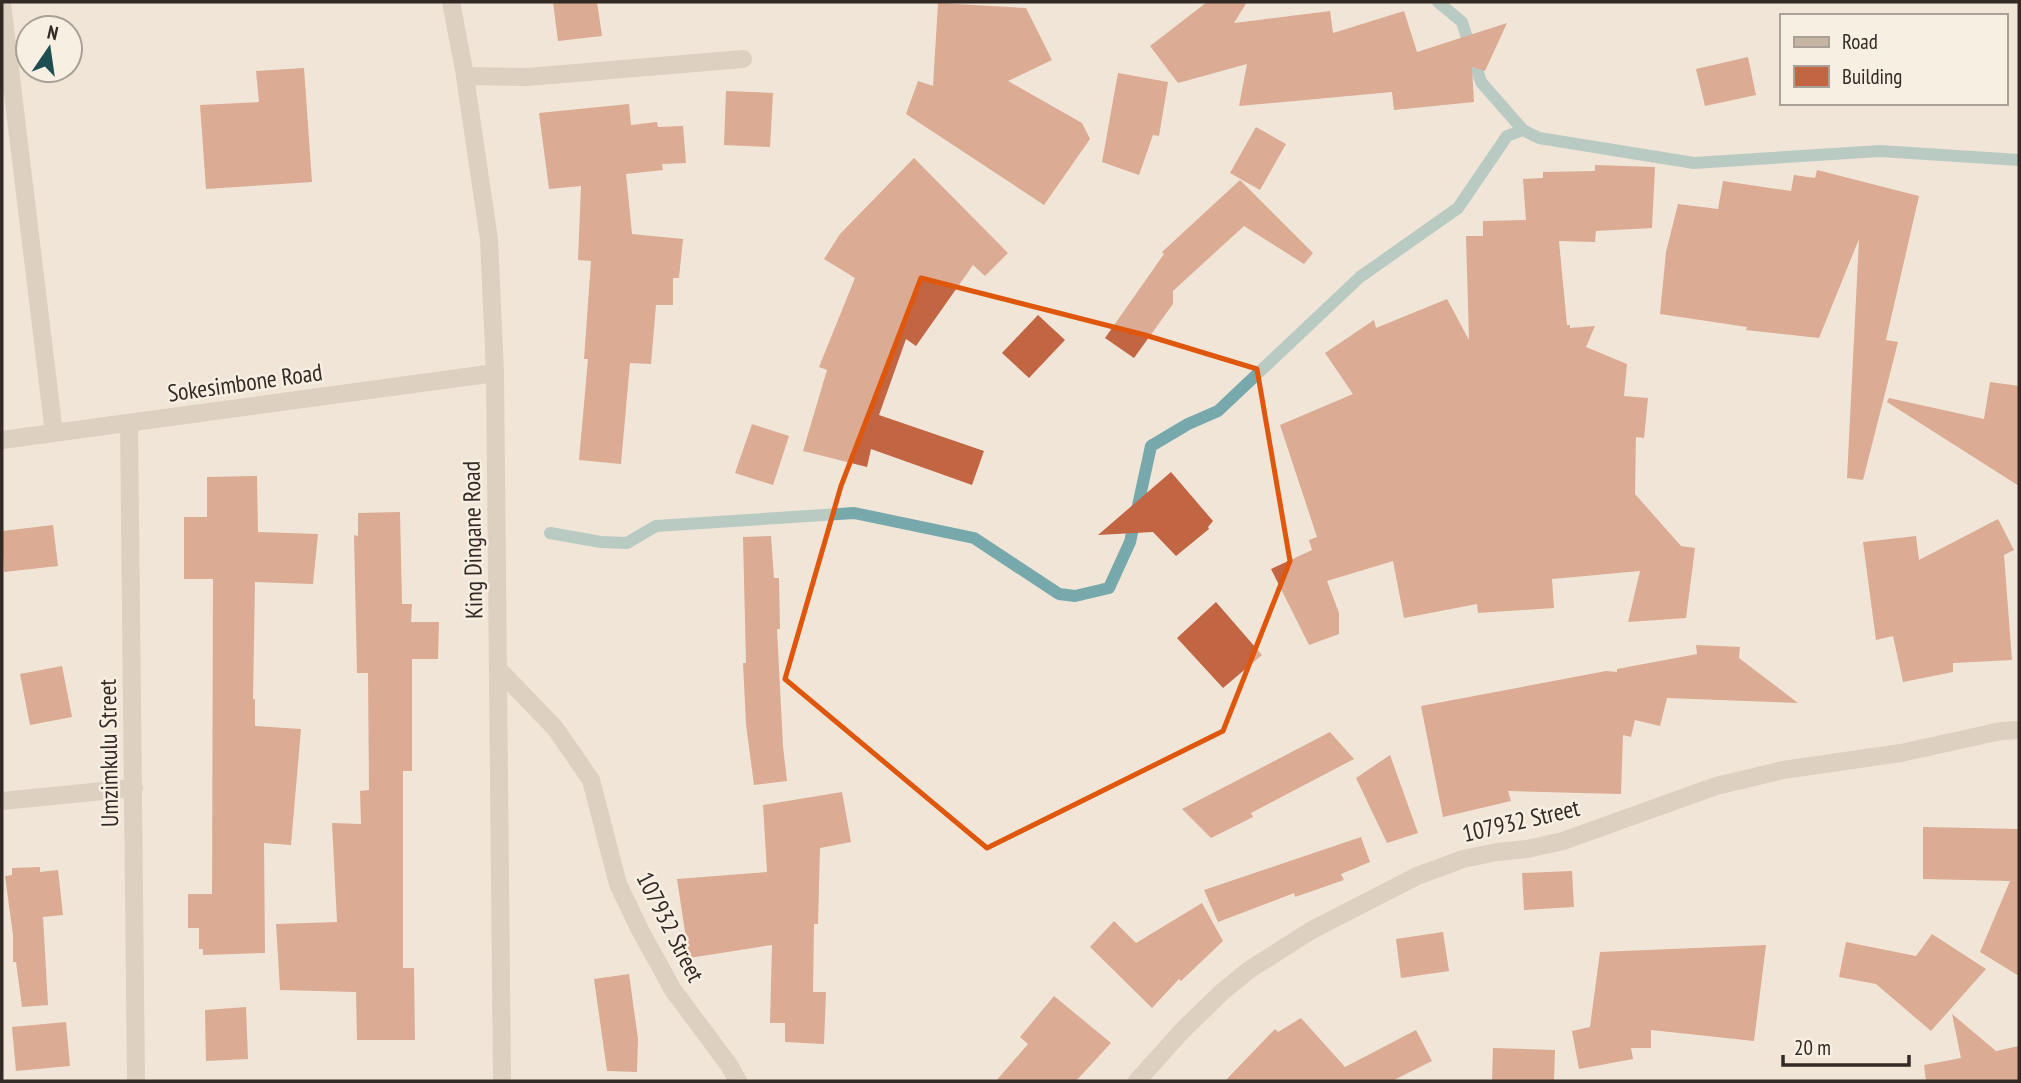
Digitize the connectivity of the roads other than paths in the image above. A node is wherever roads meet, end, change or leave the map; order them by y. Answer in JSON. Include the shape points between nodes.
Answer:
{"nodes":[{"id":1,"x":451,"y":2,"type":"edge"},
{"id":2,"x":2,"y":3,"type":"edge"},
{"id":3,"x":743,"y":60,"type":"dead end"},
{"id":4,"x":465,"y":76,"type":"junction"},
{"id":5,"x":495,"y":373,"type":"junction"},
{"id":6,"x":129,"y":423,"type":"junction"},
{"id":7,"x":54,"y":433,"type":"junction"},
{"id":8,"x":2,"y":440,"type":"edge"},
{"id":9,"x":499,"y":670,"type":"junction"},
{"id":10,"x":2019,"y":730,"type":"edge"},
{"id":11,"x":134,"y":788,"type":"junction"},
{"id":12,"x":2,"y":801,"type":"edge"},
{"id":13,"x":136,"y":1081,"type":"edge"},
{"id":14,"x":502,"y":1081,"type":"edge"},
{"id":15,"x":738,"y":1081,"type":"edge"},
{"id":16,"x":1137,"y":1081,"type":"edge"}],
"edges":[{"from":1,"to":4,"type":"street","name":"King Dingane Road"},
{"from":2,"to":7,"type":"street"},
{"from":3,"to":4,"type":"street","via":[[527,76]]},
{"from":4,"to":5,"type":"street","name":"King Dingane Road","via":[[489,239]]},
{"from":5,"to":6,"type":"street","name":"Sokesimbone Road"},
{"from":5,"to":9,"type":"street","name":"King Dingane Road"},
{"from":6,"to":7,"type":"street","name":"Sokesimbone Road"},
{"from":6,"to":11,"type":"street","name":"Umzimkulu Street"},
{"from":7,"to":8,"type":"street","name":"Sokesimbone Road"},
{"from":9,"to":14,"type":"street","name":"King Dingane Road"},
{"from":9,"to":15,"type":"street","name":"107932 Street","via":[[555,728],[591,780],[618,884],[640,930],[673,990]]},
{"from":10,"to":16,"type":"street","name":"107932 Street","via":[[1783,770],[1716,786],[1563,841],[1463,859],[1417,876],[1312,930],[1249,970],[1182,1031]]},
{"from":11,"to":12,"type":"street"},
{"from":11,"to":13,"type":"street","name":"Umzimkulu Street"}]}
